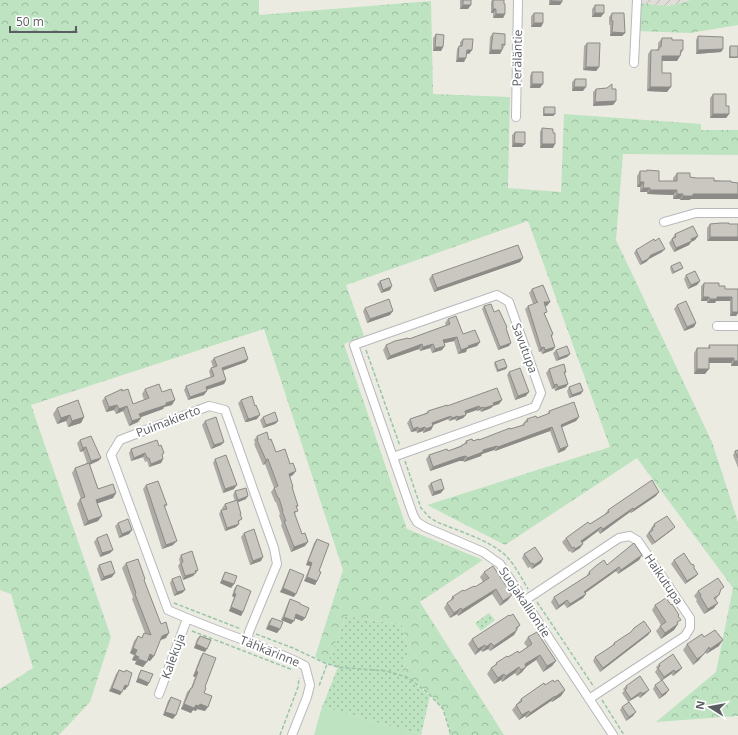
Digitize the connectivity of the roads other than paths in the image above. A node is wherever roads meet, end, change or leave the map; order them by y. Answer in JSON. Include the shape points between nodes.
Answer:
{"nodes":[{"id":1,"x":518,"y":0,"type":"edge"},
{"id":2,"x":637,"y":0,"type":"edge"},
{"id":3,"x":634,"y":63,"type":"dead end"},
{"id":4,"x":516,"y":117,"type":"dead end"},
{"id":5,"x":738,"y":213,"type":"edge"},
{"id":6,"x":664,"y":222,"type":"dead end"},
{"id":7,"x":717,"y":326,"type":"dead end"},
{"id":8,"x":738,"y":326,"type":"edge"},
{"id":9,"x":354,"y":345,"type":"joint"},
{"id":10,"x":393,"y":457,"type":"junction"},
{"id":11,"x":524,"y":601,"type":"junction"},
{"id":12,"x":168,"y":610,"type":"joint"},
{"id":13,"x":187,"y":619,"type":"junction"},
{"id":14,"x":247,"y":642,"type":"junction"},
{"id":15,"x":160,"y":694,"type":"dead end"},
{"id":16,"x":589,"y":699,"type":"junction"},
{"id":17,"x":292,"y":735,"type":"edge"},
{"id":18,"x":613,"y":735,"type":"edge"}],
"edges":[{"from":1,"to":4,"type":"street","name":"Peräläntie"},
{"from":2,"to":3,"type":"street"},
{"from":5,"to":6,"type":"street","via":[[696,213]]},
{"from":7,"to":8,"type":"street"},
{"from":9,"to":10,"type":"street","name":"Suojakalliontie"},
{"from":9,"to":10,"type":"street","name":"Savutupa","via":[[497,295],[509,302],[541,393],[535,407]]},
{"from":10,"to":11,"type":"street","name":"Suojakalliontie","via":[[417,522],[483,552],[496,561]]},
{"from":11,"to":16,"type":"street","name":"Suojakalliontie"},
{"from":11,"to":16,"type":"street","name":"Haikutupa","via":[[619,538],[630,536],[638,541],[690,618],[690,628],[685,636]]},
{"from":12,"to":13,"type":"street","name":"Tähkärinne"},
{"from":12,"to":14,"type":"street","name":"Puimakierto","via":[[112,455],[120,440],[210,406],[225,410],[274,548],[277,564]]},
{"from":13,"to":14,"type":"street","name":"Tähkärinne"},
{"from":13,"to":15,"type":"street","name":"Kalekuja"},
{"from":14,"to":17,"type":"street","name":"Tähkärinne","via":[[305,666],[310,685]]},
{"from":16,"to":18,"type":"street","name":"Suojakalliontie"}]}
